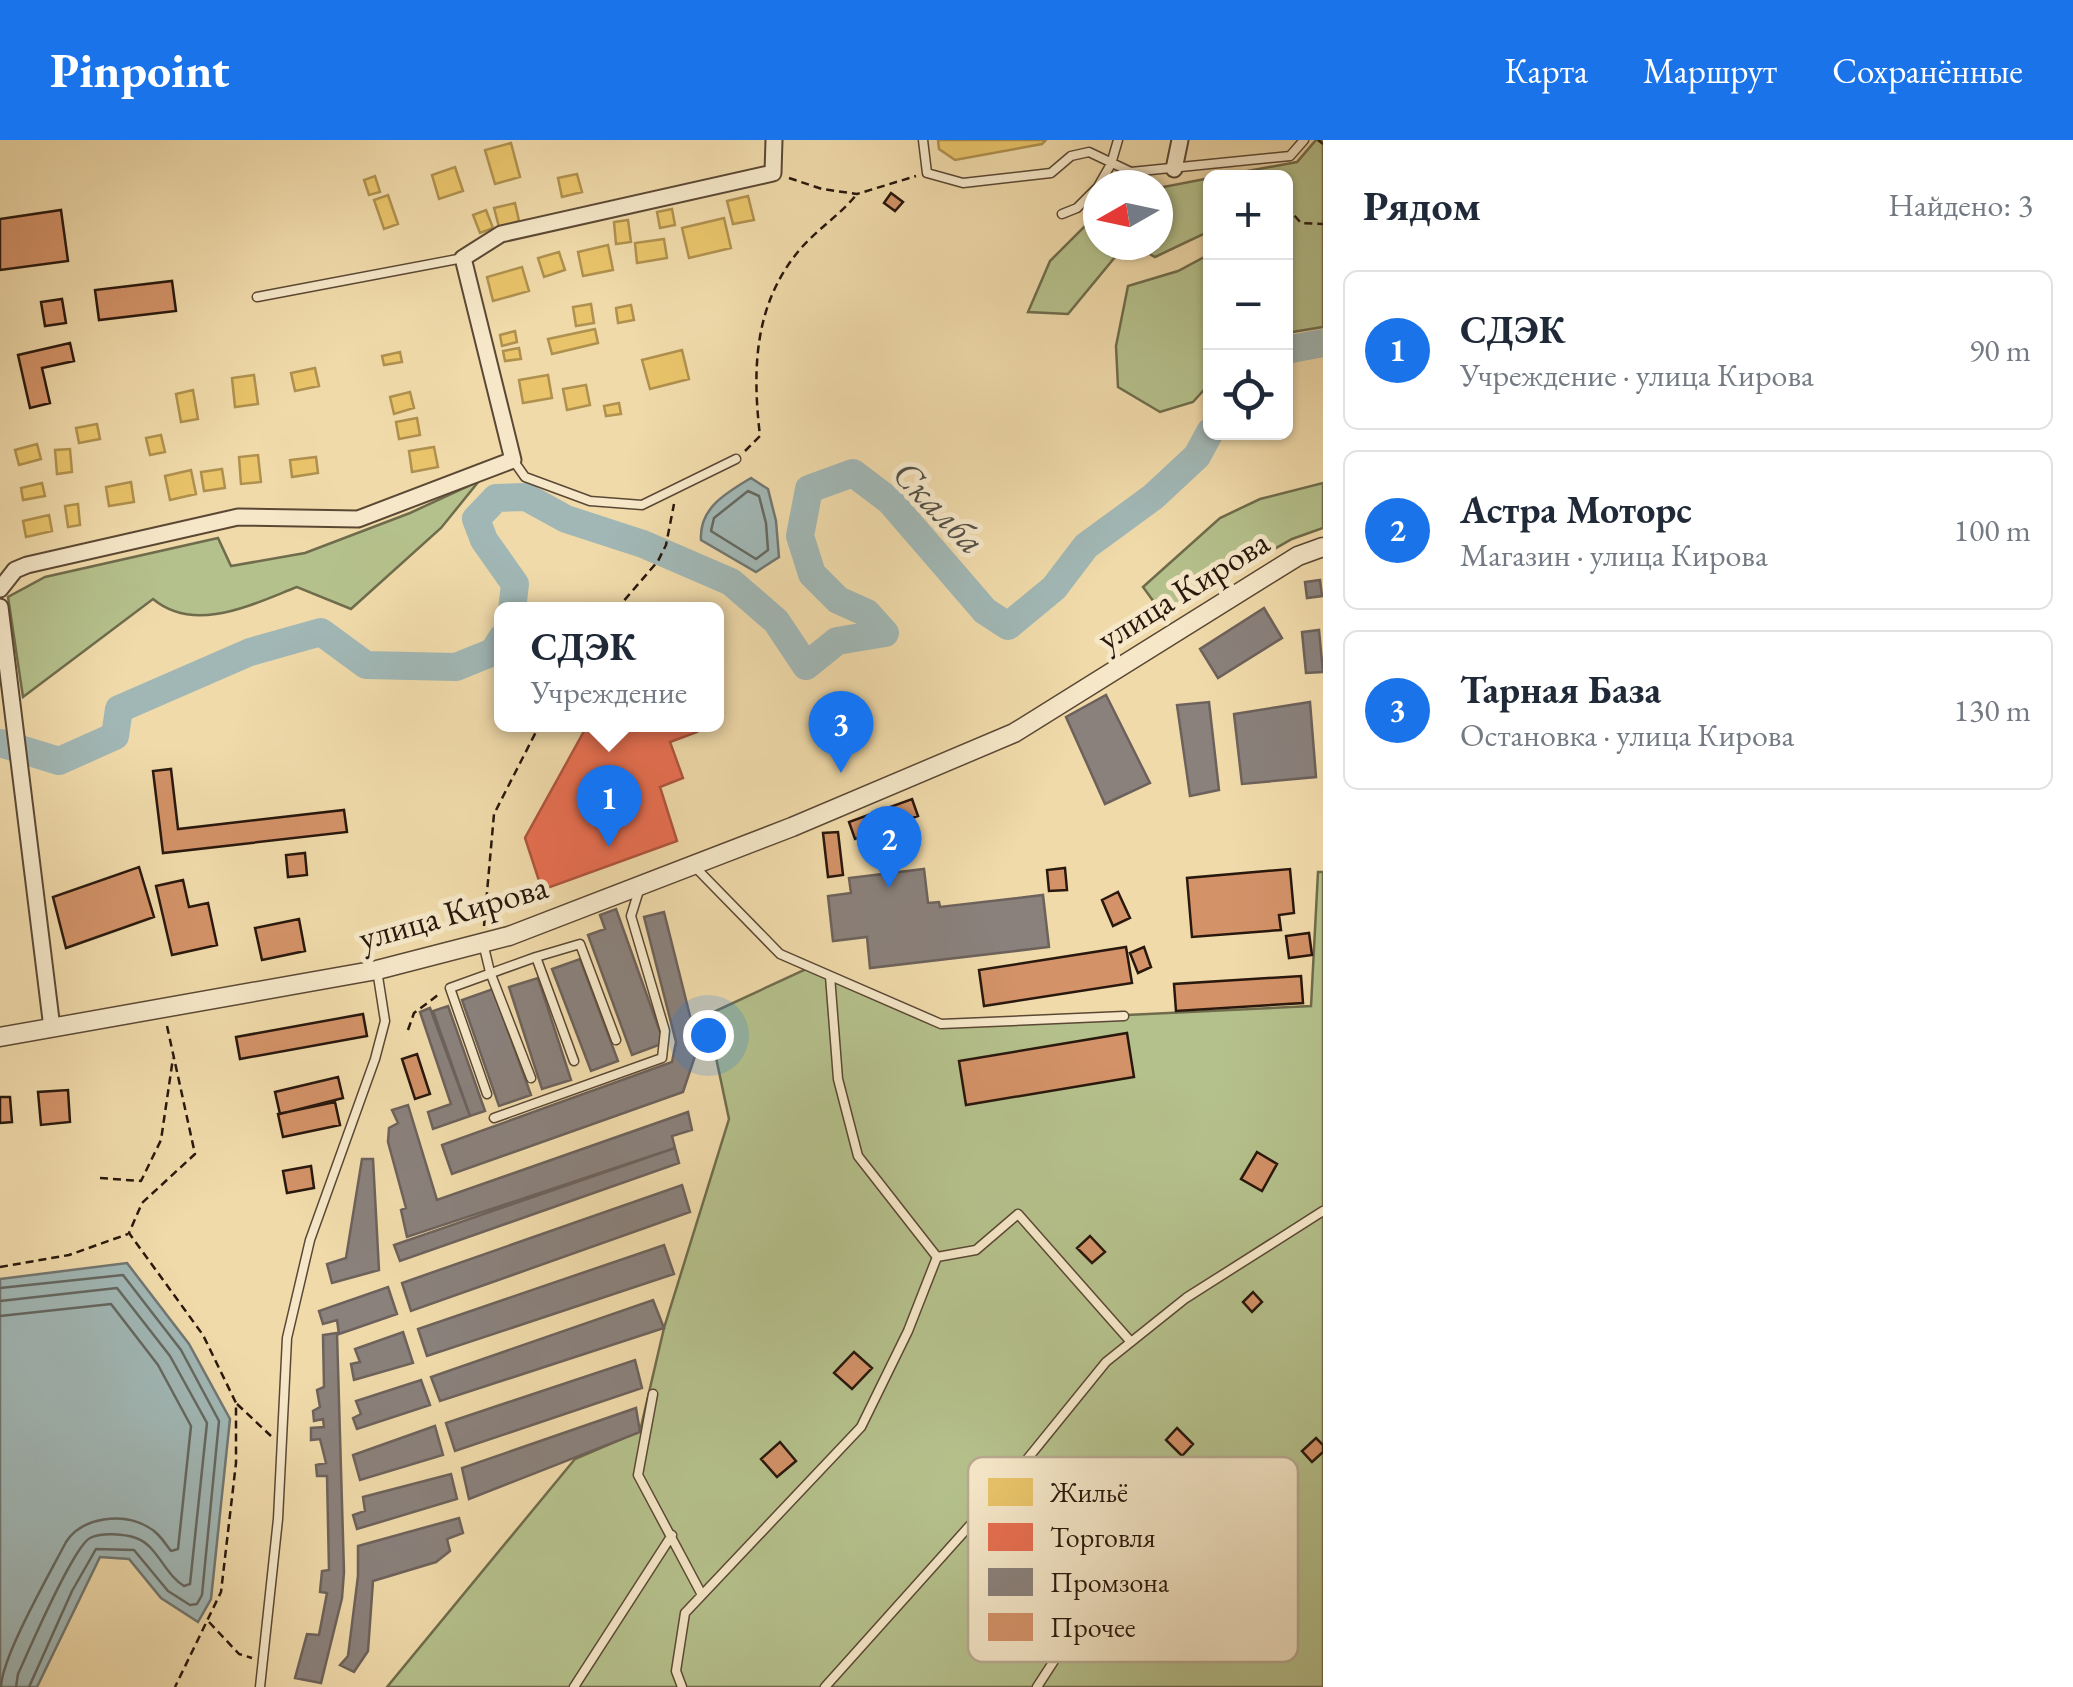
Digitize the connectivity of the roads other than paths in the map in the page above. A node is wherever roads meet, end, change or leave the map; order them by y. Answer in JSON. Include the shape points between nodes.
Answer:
{"nodes":[{"id":1,"x":774,"y":140,"type":"edge"},
{"id":2,"x":923,"y":140,"type":"edge"},
{"id":3,"x":1118,"y":140,"type":"edge"},
{"id":4,"x":1180,"y":140,"type":"edge"},
{"id":5,"x":1304,"y":140,"type":"edge"},
{"id":6,"x":1111,"y":164,"type":"junction"},
{"id":7,"x":1174,"y":169,"type":"junction"},
{"id":8,"x":1108,"y":170,"type":"edge"},
{"id":9,"x":1083,"y":202,"type":"edge"},
{"id":10,"x":1062,"y":214,"type":"dead end"},
{"id":11,"x":463,"y":258,"type":"junction"},
{"id":12,"x":257,"y":298,"type":"dead end"},
{"id":13,"x":736,"y":458,"type":"road end"},
{"id":14,"x":514,"y":460,"type":"junction"},
{"id":15,"x":1323,"y":546,"type":"edge"},
{"id":16,"x":0,"y":588,"type":"edge"},
{"id":17,"x":0,"y":607,"type":"edge"},
{"id":18,"x":694,"y":865,"type":"junction"},
{"id":19,"x":640,"y":886,"type":"junction"},
{"id":20,"x":483,"y":943,"type":"junction"},
{"id":21,"x":536,"y":958,"type":"junction"},
{"id":22,"x":377,"y":970,"type":"junction"},
{"id":23,"x":490,"y":972,"type":"junction"},
{"id":24,"x":830,"y":976,"type":"junction"},
{"id":25,"x":1124,"y":1016,"type":"dead end"},
{"id":26,"x":52,"y":1028,"type":"junction"},
{"id":27,"x":0,"y":1037,"type":"edge"},
{"id":28,"x":616,"y":1040,"type":"dead end"},
{"id":29,"x":574,"y":1061,"type":"dead end"},
{"id":30,"x":531,"y":1078,"type":"dead end"},
{"id":31,"x":487,"y":1094,"type":"dead end"},
{"id":32,"x":494,"y":1118,"type":"dead end"},
{"id":33,"x":1323,"y":1211,"type":"edge"},
{"id":34,"x":937,"y":1256,"type":"junction"},
{"id":35,"x":1130,"y":1342,"type":"junction"},
{"id":36,"x":653,"y":1394,"type":"dead end"},
{"id":37,"x":1028,"y":1457,"type":"edge"},
{"id":38,"x":968,"y":1527,"type":"edge"},
{"id":39,"x":672,"y":1535,"type":"junction"},
{"id":40,"x":702,"y":1595,"type":"junction"},
{"id":41,"x":1053,"y":1662,"type":"edge"},
{"id":42,"x":260,"y":1687,"type":"edge"},
{"id":43,"x":574,"y":1687,"type":"edge"},
{"id":44,"x":682,"y":1687,"type":"edge"},
{"id":45,"x":825,"y":1687,"type":"edge"},
{"id":46,"x":1037,"y":1687,"type":"edge"}],
"edges":[{"from":1,"to":11,"type":"street","via":[[773,173],[500,234]]},
{"from":2,"to":6,"type":"lane","via":[[927,173],[962,183],[1052,173],[1071,156],[1089,152]]},
{"from":3,"to":6,"type":"lane"},
{"from":4,"to":7,"type":"street"},
{"from":5,"to":7,"type":"lane","via":[[1290,156]]},
{"from":6,"to":7,"type":"lane","via":[[1131,172]]},
{"from":6,"to":8,"type":"lane"},
{"from":9,"to":10,"type":"lane"},
{"from":11,"to":12,"type":"lane"},
{"from":11,"to":14,"type":"street"},
{"from":13,"to":14,"type":"lane","via":[[642,504],[590,501],[525,477]]},
{"from":14,"to":16,"type":"street","via":[[358,519],[238,517],[27,565]]},
{"from":15,"to":18,"type":"street","name":"улица Кирова","via":[[1014,733]]},
{"from":17,"to":26,"type":"street"},
{"from":18,"to":19,"type":"street","name":"улица Кирова"},
{"from":18,"to":24,"type":"lane","via":[[780,954]]},
{"from":19,"to":20,"type":"street","name":"улица Кирова"},
{"from":19,"to":32,"type":"lane","via":[[631,916],[665,1032],[662,1058]]},
{"from":20,"to":22,"type":"street","name":"улица Кирова"},
{"from":20,"to":23,"type":"lane"},
{"from":21,"to":23,"type":"lane"},
{"from":21,"to":28,"type":"lane","via":[[580,944]]},
{"from":21,"to":29,"type":"lane"},
{"from":22,"to":26,"type":"street","name":"улица Кирова"},
{"from":22,"to":42,"type":"lane","via":[[385,1021],[310,1240],[286,1338],[278,1519]]},
{"from":23,"to":30,"type":"lane"},
{"from":23,"to":31,"type":"lane","via":[[450,988]]},
{"from":24,"to":25,"type":"lane","via":[[941,1024]]},
{"from":24,"to":34,"type":"lane","via":[[838,1079],[858,1156]]},
{"from":26,"to":27,"type":"street","name":"улица Кирова"},
{"from":33,"to":35,"type":"lane"},
{"from":34,"to":35,"type":"lane","via":[[976,1250],[1018,1214]]},
{"from":34,"to":40,"type":"lane","via":[[862,1427]]},
{"from":35,"to":37,"type":"lane"},
{"from":36,"to":39,"type":"lane","via":[[638,1475]]},
{"from":38,"to":45,"type":"lane"},
{"from":39,"to":40,"type":"lane"},
{"from":39,"to":43,"type":"lane"},
{"from":40,"to":44,"type":"lane","via":[[685,1612],[676,1671]]},
{"from":41,"to":46,"type":"lane"}]}
